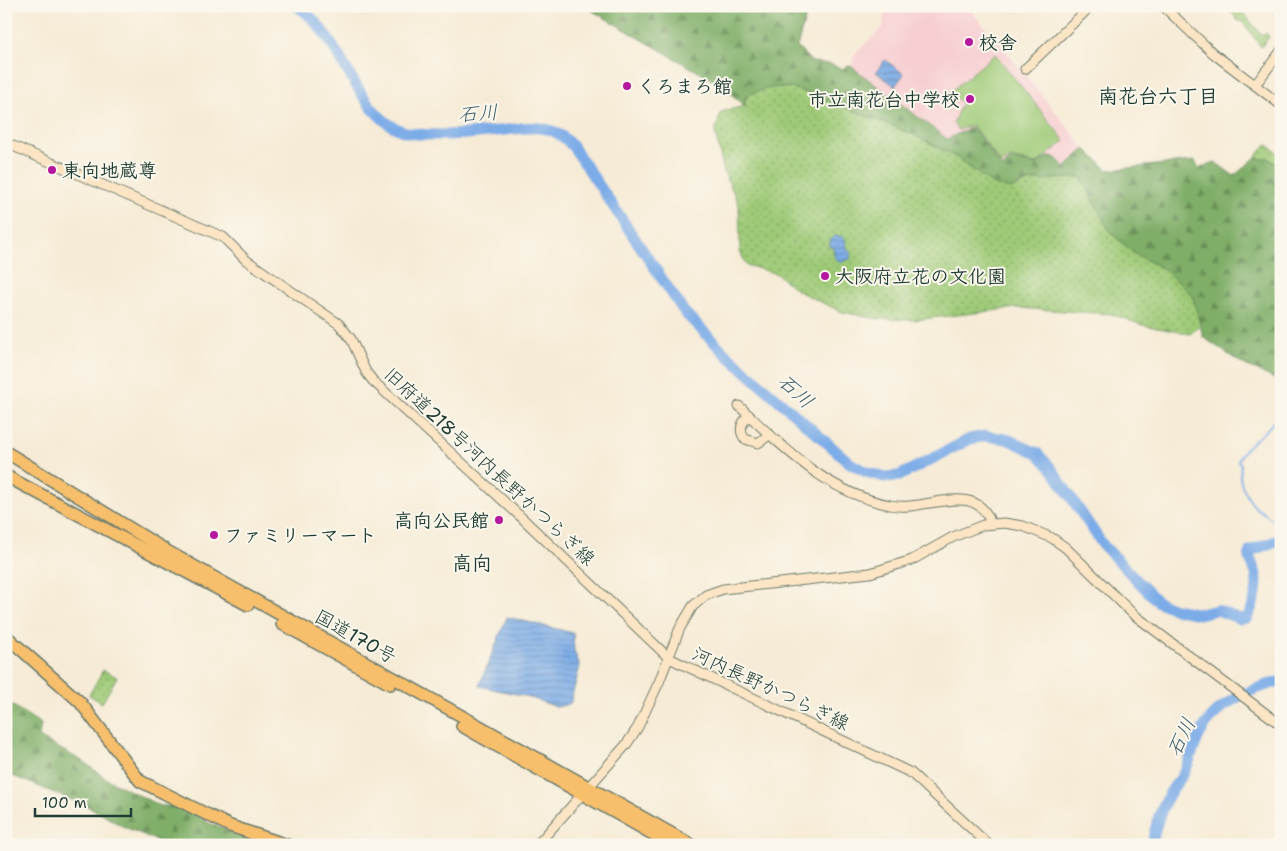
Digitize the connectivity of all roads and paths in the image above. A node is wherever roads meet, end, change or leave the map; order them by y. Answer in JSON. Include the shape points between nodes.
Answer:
{"nodes":[{"id":1,"x":1091,"y":6,"type":"edge"},
{"id":2,"x":1163,"y":6,"type":"edge"},
{"id":3,"x":1281,"y":51,"type":"edge"},
{"id":4,"x":1025,"y":68,"type":"dead end"},
{"id":5,"x":1255,"y":85,"type":"junction"},
{"id":6,"x":1281,"y":105,"type":"edge"},
{"id":7,"x":6,"y":143,"type":"edge"},
{"id":8,"x":739,"y":406,"type":"dead end"},
{"id":9,"x":749,"y":415,"type":"junction"},
{"id":10,"x":769,"y":435,"type":"junction"},
{"id":11,"x":6,"y":452,"type":"edge"},
{"id":12,"x":6,"y":476,"type":"edge"},
{"id":13,"x":992,"y":524,"type":"junction"},
{"id":14,"x":6,"y":636,"type":"edge"},
{"id":15,"x":669,"y":658,"type":"junction"},
{"id":16,"x":1281,"y":725,"type":"edge"},
{"id":17,"x":585,"y":791,"type":"junction"},
{"id":18,"x":287,"y":845,"type":"edge"},
{"id":19,"x":537,"y":845,"type":"edge"},
{"id":20,"x":672,"y":845,"type":"edge"},
{"id":21,"x":692,"y":845,"type":"edge"},
{"id":22,"x":988,"y":845,"type":"edge"}],
"edges":[{"from":1,"to":4,"type":"street"},
{"from":2,"to":5,"type":"street","via":[[1214,54]]},
{"from":3,"to":5,"type":"street"},
{"from":5,"to":6,"type":"street"},
{"from":7,"to":15,"type":"street","name":"旧府道218号河内長野かつらぎ線","via":[[218,234],[246,260],[338,324],[351,339],[373,381]]},
{"from":8,"to":9,"type":"street"},
{"from":9,"to":10,"type":"street"},
{"from":9,"to":10,"type":"street","via":[[741,425],[745,439],[758,443]]},
{"from":10,"to":13,"type":"street","via":[[816,474],[854,494],[878,503],[907,507],[957,498],[968,500],[984,509]]},
{"from":11,"to":17,"type":"highway","name":"国道170号","via":[[167,551]]},
{"from":12,"to":17,"type":"highway","name":"国道170号","via":[[266,614]]},
{"from":13,"to":15,"type":"street","via":[[962,532],[912,560],[882,570],[713,591],[693,606],[680,628]]},
{"from":13,"to":16,"type":"street","via":[[1023,526],[1052,538],[1133,614]]},
{"from":14,"to":18,"type":"highway","via":[[80,702],[140,781],[224,824]]},
{"from":15,"to":17,"type":"street","name":"河内長野かつらぎ線","via":[[638,727]]},
{"from":15,"to":22,"type":"street","name":"河内長野かつらぎ線","via":[[911,773]]},
{"from":17,"to":19,"type":"street","name":"河内長野かつらぎ線"},
{"from":17,"to":20,"type":"highway","name":"国道170号"},
{"from":17,"to":21,"type":"highway","name":"国道170号"}]}
